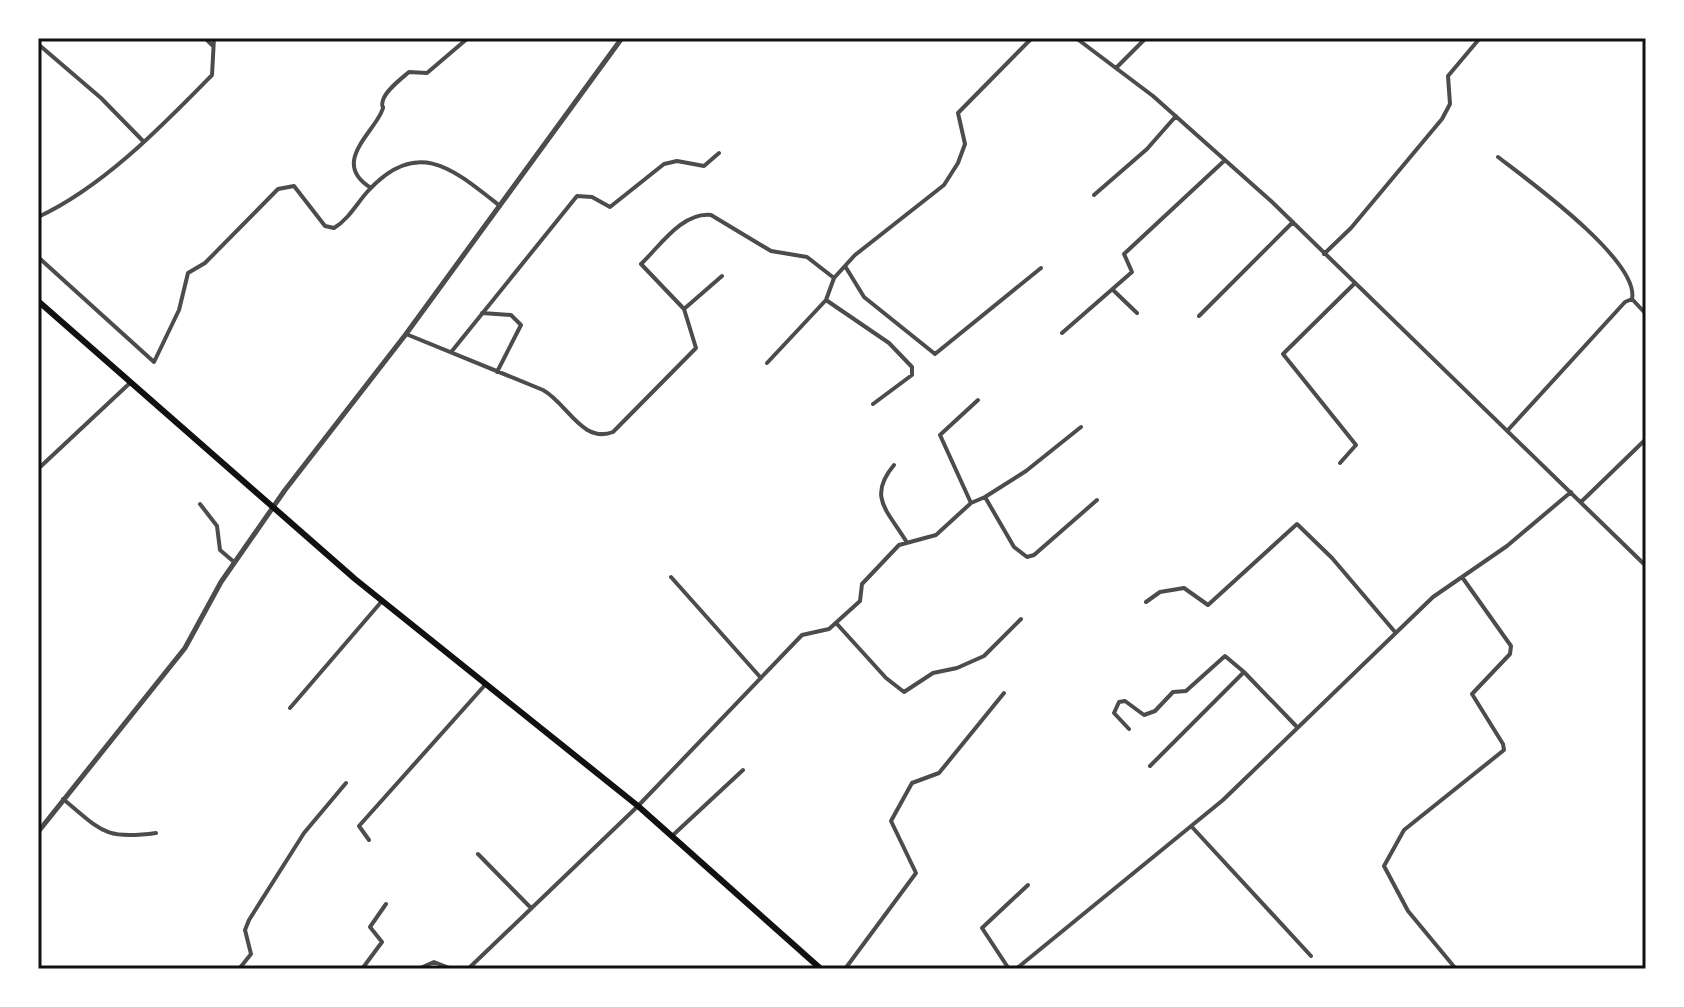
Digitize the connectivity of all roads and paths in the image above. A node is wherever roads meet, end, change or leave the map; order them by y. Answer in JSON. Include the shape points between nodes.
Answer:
{"nodes":[{"id":1,"x":205,"y":38,"type":"edge"},
{"id":2,"x":214,"y":38,"type":"edge"},
{"id":3,"x":468,"y":38,"type":"edge"},
{"id":4,"x":622,"y":38,"type":"edge"},
{"id":5,"x":1032,"y":38,"type":"edge"},
{"id":6,"x":1076,"y":38,"type":"edge"},
{"id":7,"x":1146,"y":38,"type":"edge"},
{"id":8,"x":1480,"y":38,"type":"edge"},
{"id":9,"x":38,"y":44,"type":"edge"},
{"id":10,"x":212,"y":45,"type":"junction"},
{"id":11,"x":1116,"y":68,"type":"junction"},
{"id":12,"x":1176,"y":116,"type":"junction"},
{"id":13,"x":143,"y":141,"type":"junction"},
{"id":14,"x":719,"y":153,"type":"dead end"},
{"id":15,"x":1498,"y":157,"type":"dead end"},
{"id":16,"x":1224,"y":161,"type":"junction"},
{"id":17,"x":371,"y":188,"type":"junction"},
{"id":18,"x":1094,"y":195,"type":"dead end"},
{"id":19,"x":500,"y":206,"type":"junction"},
{"id":20,"x":38,"y":217,"type":"edge"},
{"id":21,"x":1293,"y":222,"type":"junction"},
{"id":22,"x":1324,"y":254,"type":"junction"},
{"id":23,"x":38,"y":257,"type":"edge"},
{"id":24,"x":845,"y":266,"type":"junction"},
{"id":25,"x":1041,"y":268,"type":"dead end"},
{"id":26,"x":722,"y":276,"type":"dead end"},
{"id":27,"x":834,"y":278,"type":"junction"},
{"id":28,"x":1354,"y":283,"type":"junction"},
{"id":29,"x":1113,"y":290,"type":"junction"},
{"id":30,"x":1632,"y":299,"type":"junction"},
{"id":31,"x":826,"y":300,"type":"junction"},
{"id":32,"x":38,"y":301,"type":"edge"},
{"id":33,"x":684,"y":309,"type":"junction"},
{"id":34,"x":482,"y":313,"type":"junction"},
{"id":35,"x":1137,"y":313,"type":"dead end"},
{"id":36,"x":1646,"y":314,"type":"edge"},
{"id":37,"x":1199,"y":316,"type":"dead end"},
{"id":38,"x":1062,"y":333,"type":"dead end"},
{"id":39,"x":406,"y":334,"type":"junction"},
{"id":40,"x":452,"y":351,"type":"junction"},
{"id":41,"x":767,"y":363,"type":"dead end"},
{"id":42,"x":497,"y":372,"type":"junction"},
{"id":43,"x":131,"y":382,"type":"junction"},
{"id":44,"x":978,"y":400,"type":"dead end"},
{"id":45,"x":873,"y":404,"type":"dead end"},
{"id":46,"x":1081,"y":427,"type":"dead end"},
{"id":47,"x":1508,"y":430,"type":"junction"},
{"id":48,"x":1646,"y":439,"type":"edge"},
{"id":49,"x":1340,"y":463,"type":"dead end"},
{"id":50,"x":894,"y":465,"type":"dead end"},
{"id":51,"x":38,"y":469,"type":"edge"},
{"id":52,"x":1571,"y":492,"type":"junction"},
{"id":53,"x":985,"y":497,"type":"junction"},
{"id":54,"x":1097,"y":500,"type":"dead end"},
{"id":55,"x":1581,"y":502,"type":"junction"},
{"id":56,"x":971,"y":503,"type":"junction"},
{"id":57,"x":200,"y":504,"type":"dead end"},
{"id":58,"x":273,"y":507,"type":"junction"},
{"id":59,"x":906,"y":541,"type":"junction"},
{"id":60,"x":234,"y":562,"type":"junction"},
{"id":61,"x":1646,"y":566,"type":"edge"},
{"id":62,"x":671,"y":577,"type":"dead end"},
{"id":63,"x":1461,"y":577,"type":"junction"},
{"id":64,"x":382,"y":601,"type":"junction"},
{"id":65,"x":1146,"y":602,"type":"dead end"},
{"id":66,"x":1021,"y":619,"type":"dead end"},
{"id":67,"x":837,"y":624,"type":"junction"},
{"id":68,"x":1395,"y":632,"type":"junction"},
{"id":69,"x":1244,"y":672,"type":"junction"},
{"id":70,"x":761,"y":678,"type":"junction"},
{"id":71,"x":487,"y":683,"type":"junction"},
{"id":72,"x":1004,"y":693,"type":"dead end"},
{"id":73,"x":290,"y":708,"type":"dead end"},
{"id":74,"x":1297,"y":727,"type":"junction"},
{"id":75,"x":1129,"y":729,"type":"dead end"},
{"id":76,"x":1150,"y":766,"type":"dead end"},
{"id":77,"x":743,"y":770,"type":"dead end"},
{"id":78,"x":346,"y":783,"type":"dead end"},
{"id":79,"x":63,"y":799,"type":"junction"},
{"id":80,"x":638,"y":806,"type":"junction"},
{"id":81,"x":1192,"y":827,"type":"junction"},
{"id":82,"x":38,"y":832,"type":"edge"},
{"id":83,"x":156,"y":833,"type":"dead end"},
{"id":84,"x":672,"y":836,"type":"junction"},
{"id":85,"x":369,"y":840,"type":"dead end"},
{"id":86,"x":478,"y":854,"type":"dead end"},
{"id":87,"x":1028,"y":885,"type":"dead end"},
{"id":88,"x":386,"y":904,"type":"dead end"},
{"id":89,"x":531,"y":908,"type":"junction"},
{"id":90,"x":1311,"y":956,"type":"dead end"},
{"id":91,"x":239,"y":969,"type":"edge"},
{"id":92,"x":362,"y":969,"type":"edge"},
{"id":93,"x":418,"y":969,"type":"edge"},
{"id":94,"x":452,"y":969,"type":"edge"},
{"id":95,"x":468,"y":969,"type":"edge"},
{"id":96,"x":821,"y":969,"type":"edge"},
{"id":97,"x":845,"y":969,"type":"edge"},
{"id":98,"x":1009,"y":969,"type":"edge"},
{"id":99,"x":1016,"y":969,"type":"edge"},
{"id":100,"x":1456,"y":969,"type":"edge"}],
"edges":[{"from":1,"to":10,"type":"street"},
{"from":2,"to":10,"type":"street"},
{"from":3,"to":17,"type":"street","via":[[427,73],[409,72],[384,98],[382,110],[357,144],[357,175]]},
{"from":4,"to":19,"type":"street"},
{"from":5,"to":24,"type":"street","via":[[958,113],[965,144],[944,185]]},
{"from":6,"to":11,"type":"street"},
{"from":7,"to":11,"type":"street"},
{"from":8,"to":22,"type":"street","via":[[1448,76],[1450,104],[1442,119]]},
{"from":9,"to":13,"type":"street"},
{"from":10,"to":13,"type":"street","via":[[214,72]]},
{"from":11,"to":12,"type":"street"},
{"from":12,"to":16,"type":"street"},
{"from":12,"to":18,"type":"street"},
{"from":13,"to":20,"type":"street","via":[[71,201]]},
{"from":14,"to":34,"type":"street","via":[[704,166],[664,164],[610,207],[577,196]]},
{"from":15,"to":30,"type":"street","via":[[1578,222],[1630,279]]},
{"from":16,"to":21,"type":"street"},
{"from":16,"to":29,"type":"street","via":[[1124,254],[1132,272]]},
{"from":17,"to":19,"type":"street","via":[[398,166],[424,162],[466,178]]},
{"from":17,"to":23,"type":"street","via":[[331,229],[294,186],[273,193],[205,263],[188,273],[179,310],[154,362]]},
{"from":19,"to":39,"type":"street"},
{"from":21,"to":22,"type":"street"},
{"from":21,"to":37,"type":"street"},
{"from":22,"to":28,"type":"street"},
{"from":24,"to":25,"type":"street","via":[[864,297],[935,354]]},
{"from":24,"to":27,"type":"street"},
{"from":26,"to":33,"type":"street"},
{"from":27,"to":31,"type":"street"},
{"from":27,"to":33,"type":"street","via":[[807,257],[771,251],[711,215],[700,214],[683,222],[641,264]]},
{"from":28,"to":47,"type":"street"},
{"from":28,"to":49,"type":"street","via":[[1283,354],[1356,445]]},
{"from":29,"to":35,"type":"street"},
{"from":29,"to":38,"type":"street"},
{"from":30,"to":36,"type":"street"},
{"from":30,"to":47,"type":"street"},
{"from":31,"to":41,"type":"street"},
{"from":31,"to":45,"type":"street","via":[[889,343],[912,367],[904,383]]},
{"from":32,"to":43,"type":"main road"},
{"from":33,"to":42,"type":"street","via":[[696,348],[608,434],[591,434],[553,395]]},
{"from":34,"to":40,"type":"street"},
{"from":34,"to":42,"type":"street","via":[[511,315],[521,325]]},
{"from":39,"to":40,"type":"street"},
{"from":39,"to":58,"type":"street"},
{"from":40,"to":42,"type":"street"},
{"from":43,"to":51,"type":"street"},
{"from":43,"to":58,"type":"main road"},
{"from":44,"to":56,"type":"street","via":[[940,435]]},
{"from":46,"to":53,"type":"street"},
{"from":47,"to":52,"type":"street"},
{"from":48,"to":55,"type":"street"},
{"from":50,"to":59,"type":"street","via":[[881,481],[879,495]]},
{"from":52,"to":55,"type":"street"},
{"from":52,"to":63,"type":"street"},
{"from":53,"to":54,"type":"street","via":[[1014,547],[1027,557]]},
{"from":53,"to":56,"type":"street"},
{"from":55,"to":61,"type":"street"},
{"from":56,"to":59,"type":"street","via":[[936,535]]},
{"from":57,"to":60,"type":"street","via":[[217,526],[220,550]]},
{"from":58,"to":60,"type":"street"},
{"from":58,"to":64,"type":"main road"},
{"from":59,"to":67,"type":"street","via":[[873,569],[862,584],[860,601]]},
{"from":60,"to":79,"type":"street","via":[[185,648]]},
{"from":62,"to":70,"type":"street"},
{"from":63,"to":68,"type":"street"},
{"from":63,"to":100,"type":"street","via":[[1511,646],[1510,654],[1472,694],[1504,750],[1404,830],[1384,866],[1408,911]]},
{"from":64,"to":71,"type":"main road"},
{"from":64,"to":73,"type":"street"},
{"from":65,"to":68,"type":"street","via":[[1160,592],[1184,588],[1208,605],[1297,524]]},
{"from":66,"to":67,"type":"street","via":[[984,656],[933,673],[904,692]]},
{"from":67,"to":70,"type":"street","via":[[807,631]]},
{"from":68,"to":74,"type":"street"},
{"from":69,"to":74,"type":"street"},
{"from":69,"to":75,"type":"street","via":[[1225,656],[1152,713],[1144,715],[1119,702],[1114,713]]},
{"from":69,"to":76,"type":"street"},
{"from":70,"to":80,"type":"street"},
{"from":71,"to":80,"type":"main road"},
{"from":71,"to":85,"type":"street","via":[[359,826]]},
{"from":72,"to":97,"type":"street","via":[[939,773],[917,780],[900,801],[891,821],[916,873]]},
{"from":74,"to":81,"type":"street"},
{"from":77,"to":84,"type":"street"},
{"from":78,"to":91,"type":"street","via":[[304,833],[249,920],[245,930],[251,954]]},
{"from":79,"to":82,"type":"street"},
{"from":79,"to":83,"type":"street","via":[[103,832]]},
{"from":80,"to":84,"type":"main road"},
{"from":80,"to":89,"type":"street"},
{"from":81,"to":90,"type":"street"},
{"from":81,"to":99,"type":"street"},
{"from":84,"to":96,"type":"main road"},
{"from":86,"to":89,"type":"street"},
{"from":87,"to":98,"type":"street","via":[[982,928]]},
{"from":88,"to":92,"type":"street","via":[[370,927],[382,942]]},
{"from":89,"to":95,"type":"street"},
{"from":93,"to":94,"type":"street","via":[[439,962]]}]}
